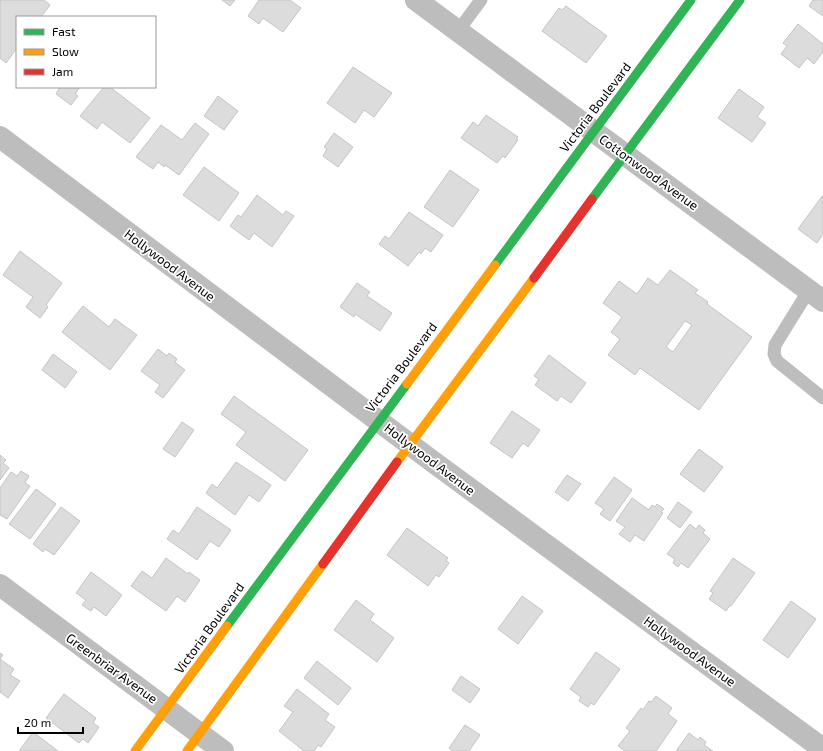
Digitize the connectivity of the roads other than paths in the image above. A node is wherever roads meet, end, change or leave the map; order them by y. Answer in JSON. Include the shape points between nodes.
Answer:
{"nodes":[{"id":1,"x":416,"y":0,"type":"edge"},
{"id":2,"x":481,"y":0,"type":"edge"},
{"id":3,"x":691,"y":0,"type":"edge"},
{"id":4,"x":740,"y":0,"type":"edge"},
{"id":5,"x":458,"y":31,"type":"junction"},
{"id":6,"x":593,"y":131,"type":"junction"},
{"id":7,"x":0,"y":137,"type":"edge"},
{"id":8,"x":626,"y":155,"type":"junction"},
{"id":9,"x":816,"y":296,"type":"edge"},
{"id":10,"x":823,"y":398,"type":"edge"},
{"id":11,"x":378,"y":420,"type":"junction"},
{"id":12,"x":410,"y":444,"type":"junction"},
{"id":13,"x":0,"y":585,"type":"edge"},
{"id":14,"x":167,"y":708,"type":"junction"},
{"id":15,"x":200,"y":734,"type":"junction"},
{"id":16,"x":823,"y":749,"type":"edge"},
{"id":17,"x":135,"y":751,"type":"edge"},
{"id":18,"x":187,"y":751,"type":"edge"},
{"id":19,"x":223,"y":751,"type":"edge"}],
"edges":[{"from":1,"to":5,"type":"street","name":"Cottonwood Avenue"},
{"from":2,"to":5,"type":"lane"},
{"from":3,"to":6,"type":"main road","name":"Victoria Boulevard"},
{"from":4,"to":8,"type":"main road"},
{"from":5,"to":6,"type":"street","name":"Cottonwood Avenue"},
{"from":6,"to":8,"type":"street","name":"Cottonwood Avenue"},
{"from":6,"to":11,"type":"main road","name":"Victoria Boulevard"},
{"from":7,"to":11,"type":"street","name":"Hollywood Avenue"},
{"from":8,"to":9,"type":"street","name":"Cottonwood Avenue"},
{"from":8,"to":12,"type":"main road"},
{"from":9,"to":10,"type":"lane","via":[[776,345],[774,354],[777,361]]},
{"from":11,"to":12,"type":"street","name":"Hollywood Avenue"},
{"from":11,"to":14,"type":"main road","name":"Victoria Boulevard"},
{"from":12,"to":15,"type":"main road"},
{"from":12,"to":16,"type":"street","name":"Hollywood Avenue"},
{"from":13,"to":14,"type":"street","name":"Greenbriar Avenue"},
{"from":14,"to":15,"type":"street","name":"Greenbriar Avenue"},
{"from":14,"to":17,"type":"main road","name":"Victoria Boulevard"},
{"from":15,"to":18,"type":"main road"},
{"from":15,"to":19,"type":"street","name":"Greenbriar Avenue"}]}
